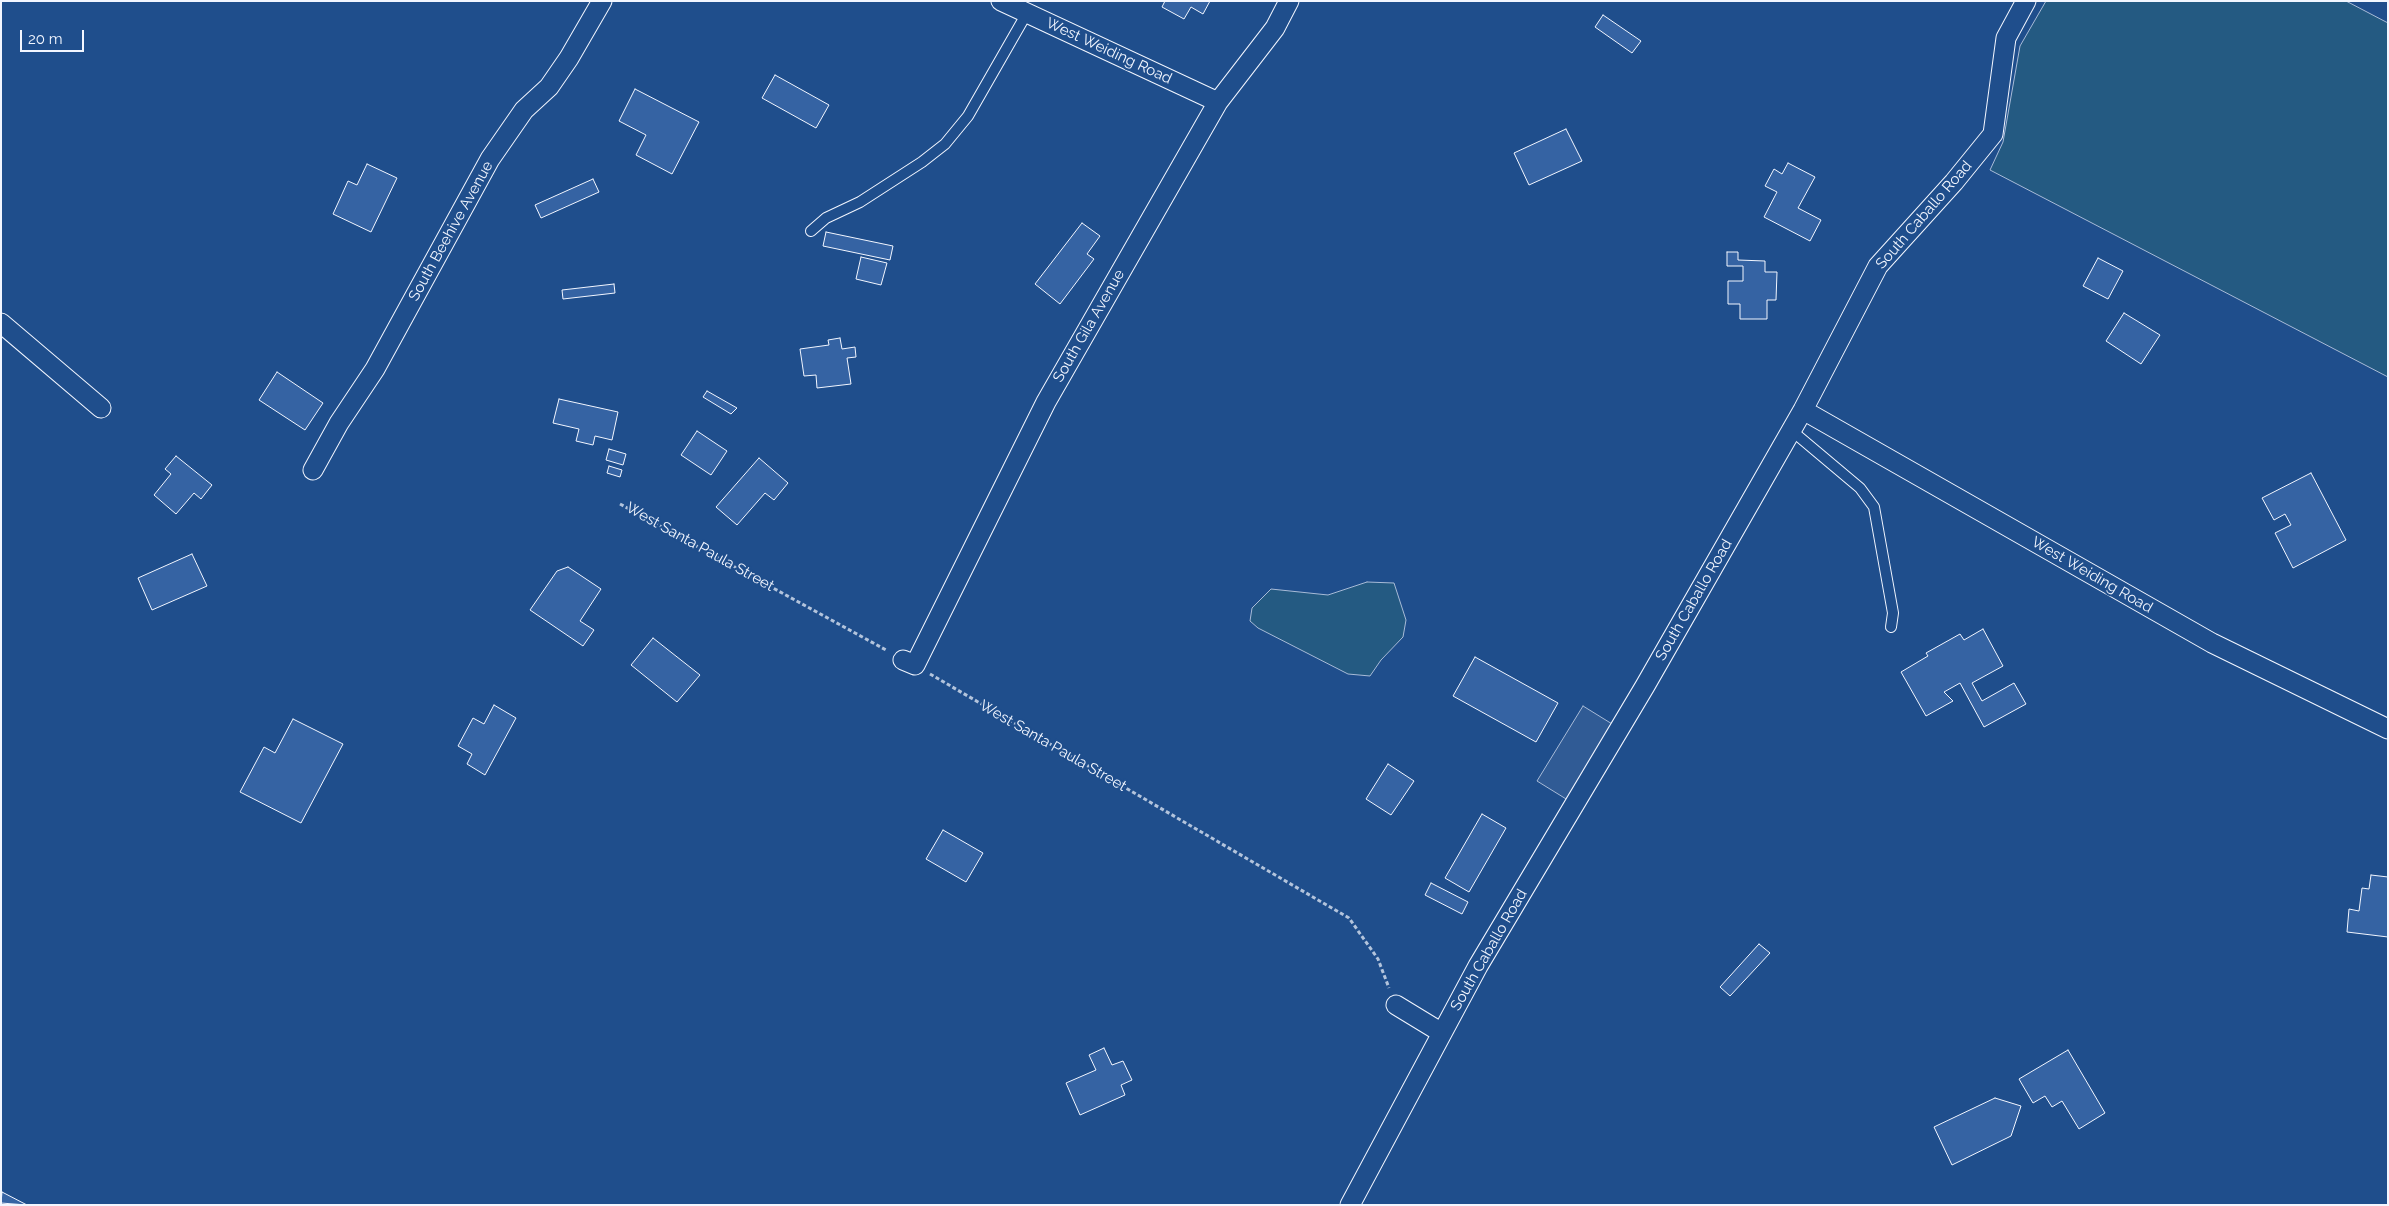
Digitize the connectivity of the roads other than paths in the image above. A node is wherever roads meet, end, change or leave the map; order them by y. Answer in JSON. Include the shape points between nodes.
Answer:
{"nodes":[{"id":1,"x":602,"y":1,"type":"edge"},
{"id":2,"x":1001,"y":1,"type":"edge"},
{"id":3,"x":1289,"y":1,"type":"edge"},
{"id":4,"x":2026,"y":1,"type":"edge"},
{"id":5,"x":1027,"y":13,"type":"junction"},
{"id":6,"x":1218,"y":102,"type":"junction"},
{"id":7,"x":810,"y":231,"type":"dead end"},
{"id":8,"x":1,"y":323,"type":"edge"},
{"id":9,"x":101,"y":408,"type":"dead end"},
{"id":10,"x":1803,"y":410,"type":"junction"},
{"id":11,"x":1791,"y":430,"type":"junction"},
{"id":12,"x":313,"y":470,"type":"dead end"},
{"id":13,"x":1891,"y":627,"type":"dead end"},
{"id":14,"x":909,"y":662,"type":"road end"},
{"id":15,"x":2388,"y":729,"type":"edge"},
{"id":16,"x":1396,"y":1005,"type":"road end"},
{"id":17,"x":1442,"y":1033,"type":"junction"},
{"id":18,"x":1350,"y":1205,"type":"edge"}],
"edges":[{"from":1,"to":12,"type":"street","name":"South Beehive Avenue","via":[[570,58],[549,86],[524,110],[490,159],[375,369]]},
{"from":2,"to":5,"type":"street","name":"West Weiding Road"},
{"from":3,"to":6,"type":"street","name":"South Gila Avenue","via":[[1275,28]]},
{"from":4,"to":10,"type":"street","name":"South Caballo Road","via":[[2006,38],[1993,134],[1878,266]]},
{"from":5,"to":6,"type":"street","name":"West Weiding Road"},
{"from":5,"to":7,"type":"lane","via":[[968,116],[946,144],[860,202],[826,218]]},
{"from":6,"to":14,"type":"street","name":"South Gila Avenue","via":[[1046,402]]},
{"from":8,"to":9,"type":"street"},
{"from":10,"to":11,"type":"street","name":"South Caballo Road"},
{"from":10,"to":15,"type":"street","name":"West Weiding Road","via":[[2212,644]]},
{"from":11,"to":13,"type":"lane","via":[[1860,488],[1874,507],[1892,613]]},
{"from":11,"to":17,"type":"street","name":"South Caballo Road"},
{"from":16,"to":17,"type":"street"},
{"from":17,"to":18,"type":"street","name":"South Caballo Road"}]}
